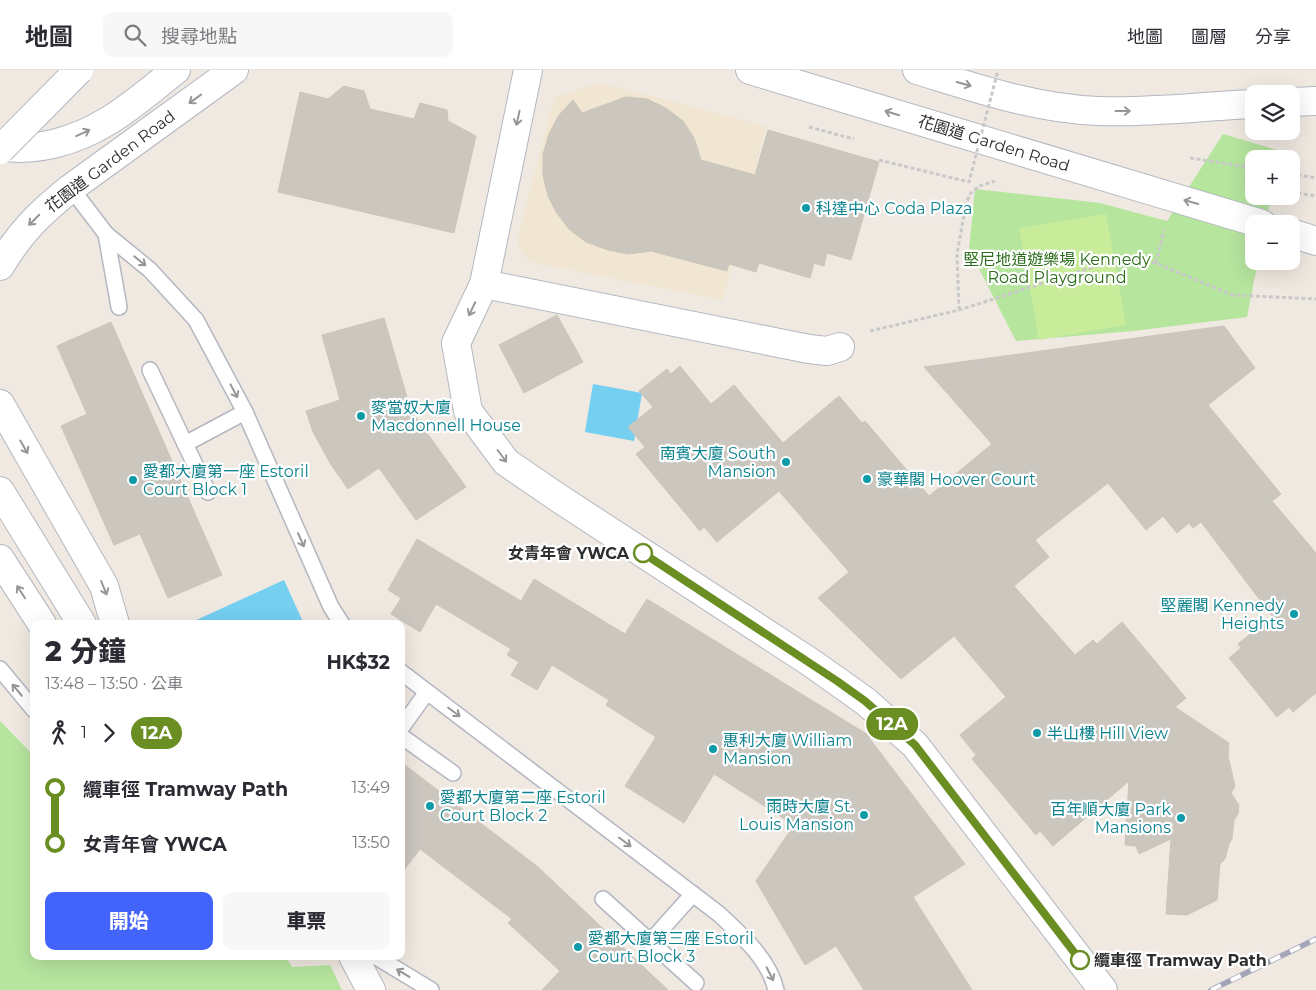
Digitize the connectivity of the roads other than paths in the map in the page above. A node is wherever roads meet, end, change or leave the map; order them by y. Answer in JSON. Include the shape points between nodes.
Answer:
{"nodes":[{"id":1,"x":79,"y":70,"type":"edge"},
{"id":2,"x":176,"y":70,"type":"edge"},
{"id":3,"x":234,"y":70,"type":"edge"},
{"id":4,"x":528,"y":70,"type":"edge"},
{"id":5,"x":750,"y":70,"type":"edge"},
{"id":6,"x":917,"y":70,"type":"edge"},
{"id":7,"x":1316,"y":101,"type":"edge"},
{"id":8,"x":1300,"y":102,"type":"edge"},
{"id":9,"x":1245,"y":105,"type":"edge"},
{"id":10,"x":1,"y":146,"type":"edge"},
{"id":11,"x":71,"y":188,"type":"junction"},
{"id":12,"x":1245,"y":219,"type":"edge"},
{"id":13,"x":106,"y":234,"type":"junction"},
{"id":14,"x":1300,"y":236,"type":"edge"},
{"id":15,"x":1316,"y":241,"type":"edge"},
{"id":16,"x":0,"y":266,"type":"edge"},
{"id":17,"x":484,"y":284,"type":"junction"},
{"id":18,"x":119,"y":307,"type":"dead end"},
{"id":19,"x":840,"y":346,"type":"dead end"},
{"id":20,"x":150,"y":370,"type":"dead end"},
{"id":21,"x":0,"y":404,"type":"edge"},
{"id":22,"x":245,"y":412,"type":"junction"},
{"id":23,"x":185,"y":444,"type":"junction"},
{"id":24,"x":208,"y":492,"type":"dead end"},
{"id":25,"x":2,"y":495,"type":"edge"},
{"id":26,"x":0,"y":559,"type":"edge"},
{"id":27,"x":39,"y":620,"type":"edge"},
{"id":28,"x":80,"y":620,"type":"edge"},
{"id":29,"x":114,"y":620,"type":"edge"},
{"id":30,"x":339,"y":620,"type":"edge"},
{"id":31,"x":0,"y":669,"type":"edge"},
{"id":32,"x":405,"y":675,"type":"edge"},
{"id":33,"x":427,"y":692,"type":"junction"},
{"id":34,"x":30,"y":705,"type":"edge"},
{"id":35,"x":405,"y":722,"type":"edge"},
{"id":36,"x":405,"y":739,"type":"edge"},
{"id":37,"x":453,"y":773,"type":"dead end"},
{"id":38,"x":693,"y":894,"type":"junction"},
{"id":39,"x":603,"y":899,"type":"dead end"},
{"id":40,"x":650,"y":942,"type":"junction"},
{"id":41,"x":356,"y":960,"type":"edge"},
{"id":42,"x":382,"y":960,"type":"edge"},
{"id":43,"x":696,"y":983,"type":"dead end"},
{"id":44,"x":370,"y":990,"type":"edge"},
{"id":45,"x":431,"y":990,"type":"edge"},
{"id":46,"x":776,"y":990,"type":"edge"},
{"id":47,"x":1103,"y":990,"type":"edge"}],
"edges":[{"from":1,"to":10,"type":"main road","bridge":true},
{"from":10,"to":2,"type":"main road","name":"花園道 Garden Road","one_way":true,"via":[[36,148],[66,141],[107,122]]},
{"from":3,"to":11,"type":"main road","name":"花園道 Garden Road","one_way":true},
{"from":4,"to":17,"type":"main road","one_way":true},
{"from":12,"to":5,"type":"main road","name":"花園道 Garden Road","one_way":true},
{"from":6,"to":9,"type":"main road","one_way":true,"via":[[1015,99],[1097,111]]},
{"from":7,"to":8,"type":"main road"},
{"from":11,"to":13,"type":"lane"},
{"from":11,"to":16,"type":"main road","name":"花園道 Garden Road","one_way":true,"via":[[28,226]]},
{"from":13,"to":18,"type":"lane"},
{"from":13,"to":22,"type":"lane","one_way":true,"via":[[150,270],[196,320]]},
{"from":14,"to":15,"type":"main road"},
{"from":17,"to":19,"type":"main road","via":[[809,350],[827,351]]},
{"from":17,"to":47,"type":"main road","one_way":true,"via":[[456,343],[468,411],[506,462],[810,662],[865,701],[915,745]]},
{"from":20,"to":23,"type":"lane"},
{"from":21,"to":29,"type":"main road","one_way":true,"via":[[104,586]]},
{"from":22,"to":23,"type":"lane"},
{"from":22,"to":30,"type":"lane","one_way":true},
{"from":23,"to":24,"type":"lane"},
{"from":25,"to":28,"type":"main road"},
{"from":27,"to":26,"type":"main road","one_way":true},
{"from":34,"to":31,"type":"lane","one_way":true},
{"from":32,"to":33,"type":"lane"},
{"from":33,"to":35,"type":"lane"},
{"from":33,"to":38,"type":"lane","one_way":true},
{"from":36,"to":37,"type":"lane"},
{"from":38,"to":40,"type":"lane"},
{"from":38,"to":46,"type":"lane","one_way":true,"via":[[744,938],[764,964]]},
{"from":39,"to":40,"type":"lane"},
{"from":40,"to":43,"type":"lane"},
{"from":41,"to":44,"type":"main road"},
{"from":45,"to":42,"type":"lane","one_way":true}]}
